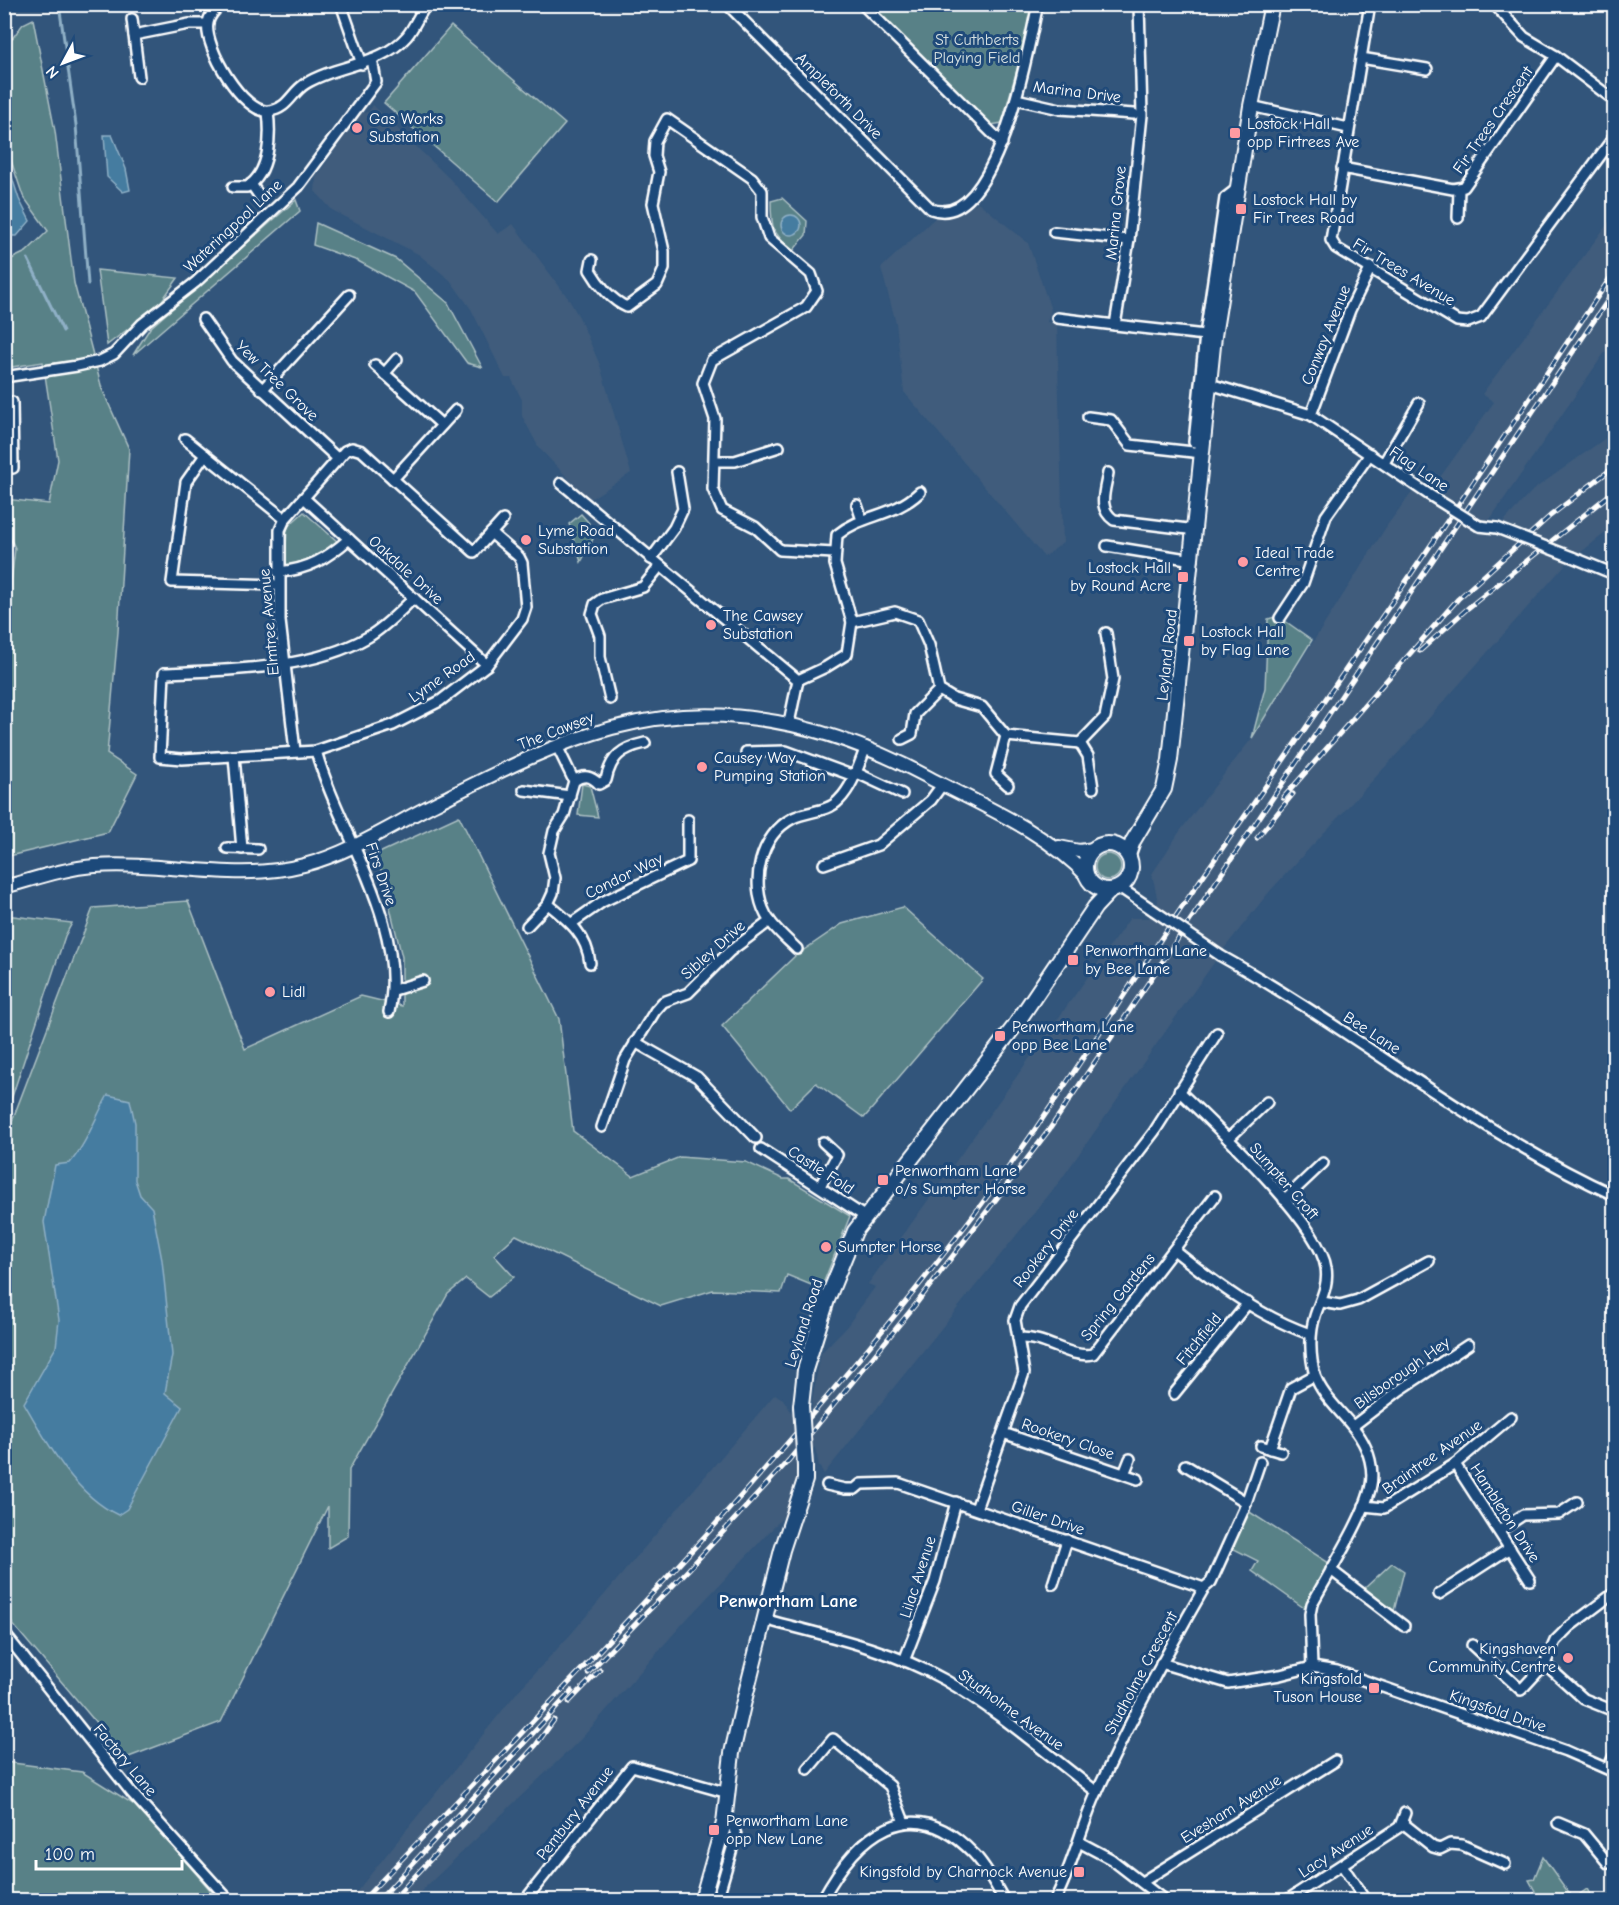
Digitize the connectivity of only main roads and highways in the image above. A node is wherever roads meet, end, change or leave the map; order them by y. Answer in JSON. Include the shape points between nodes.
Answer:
{"nodes":[{"id":1,"x":1272,"y":4,"type":"edge"},
{"id":2,"x":1142,"y":827,"type":"junction"},
{"id":3,"x":1110,"y":844,"type":"junction"},
{"id":4,"x":1128,"y":855,"type":"junction"},
{"id":5,"x":1092,"y":881,"type":"junction"},
{"id":6,"x":1115,"y":889,"type":"junction"},
{"id":7,"x":1095,"y":907,"type":"junction"},
{"id":8,"x":702,"y":1900,"type":"edge"}],
"edges":[{"from":1,"to":2,"type":"main road","name":"Leyland Road","via":[[1210,336],[1210,384],[1170,760],[1164,789]]},
{"from":2,"to":3,"type":"main road"},
{"from":2,"to":4,"type":"main road","name":"Leyland Road"},
{"from":3,"to":4,"type":"main road"},
{"from":3,"to":5,"type":"main road","via":[[1094,849],[1086,862]]},
{"from":4,"to":6,"type":"main road","via":[[1128,878]]},
{"from":5,"to":6,"type":"main road"},
{"from":5,"to":7,"type":"main road"},
{"from":6,"to":7,"type":"main road","name":"Leyland Road"},
{"from":7,"to":8,"type":"main road","name":"Leyland Road","bridge":true,"via":[[1014,1027],[864,1216],[827,1300],[803,1380],[805,1480],[763,1619],[732,1753],[724,1822]]}]}
